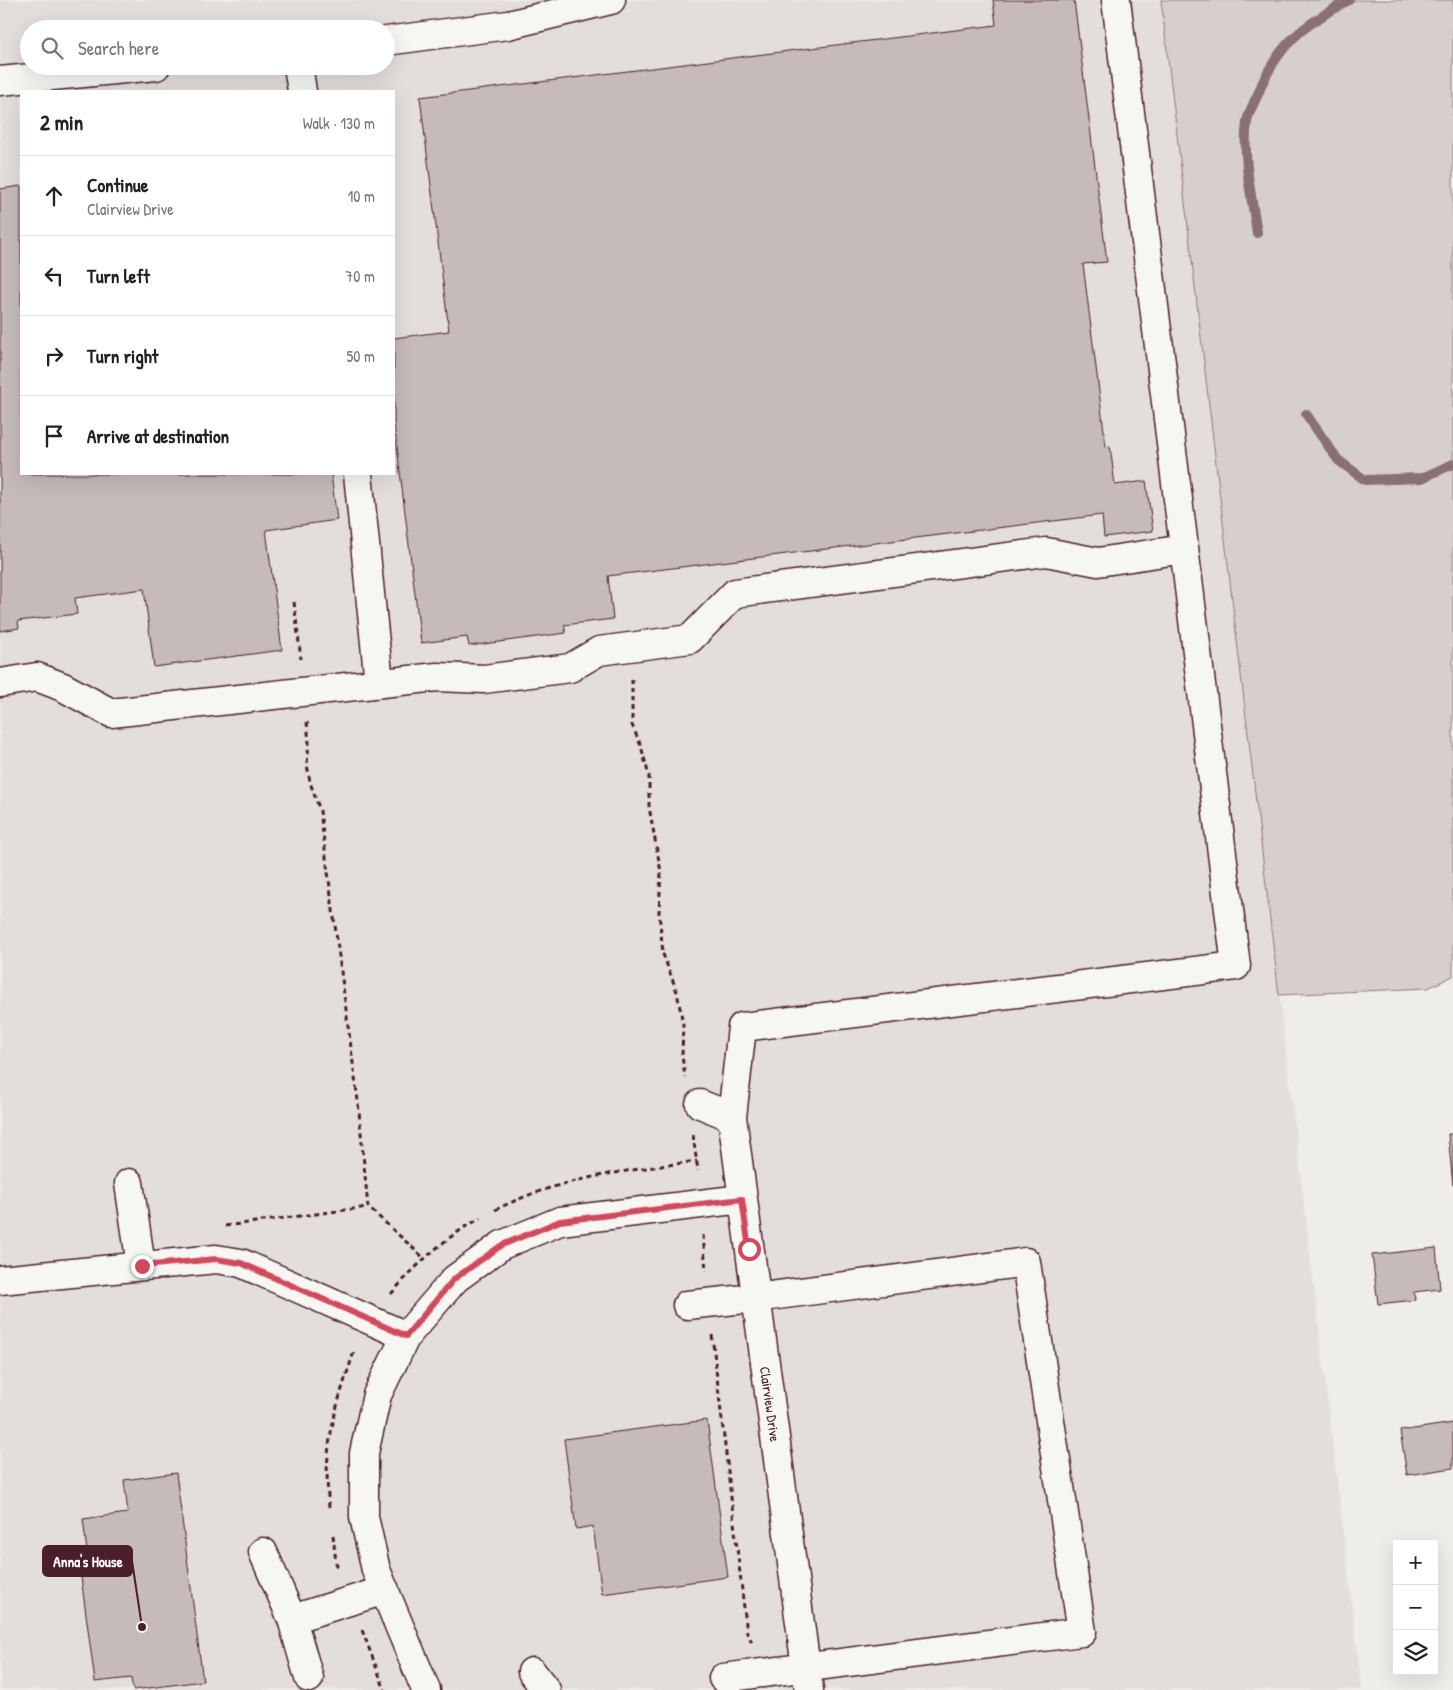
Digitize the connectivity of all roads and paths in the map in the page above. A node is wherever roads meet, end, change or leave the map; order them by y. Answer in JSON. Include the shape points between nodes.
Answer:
{"nodes":[{"id":1,"x":611,"y":0,"type":"edge"},
{"id":2,"x":1116,"y":0,"type":"edge"},
{"id":3,"x":395,"y":40,"type":"edge"},
{"id":4,"x":62,"y":75,"type":"edge"},
{"id":5,"x":299,"y":75,"type":"edge"},
{"id":6,"x":0,"y":81,"type":"edge"},
{"id":7,"x":302,"y":90,"type":"edge"},
{"id":8,"x":358,"y":475,"type":"edge"},
{"id":9,"x":1184,"y":549,"type":"junction"},
{"id":10,"x":294,"y":602,"type":"dead end"},
{"id":11,"x":632,"y":647,"type":"junction"},
{"id":12,"x":0,"y":682,"type":"edge"},
{"id":13,"x":379,"y":683,"type":"junction"},
{"id":14,"x":305,"y":691,"type":"junction"},
{"id":15,"x":693,"y":1095,"type":"joint"},
{"id":16,"x":732,"y":1117,"type":"junction"},
{"id":17,"x":693,"y":1133,"type":"dead end"},
{"id":18,"x":697,"y":1162,"type":"junction"},
{"id":19,"x":129,"y":1183,"type":"dead end"},
{"id":20,"x":742,"y":1199,"type":"junction"},
{"id":21,"x":700,"y":1204,"type":"junction"},
{"id":22,"x":494,"y":1211,"type":"dead end"},
{"id":23,"x":486,"y":1215,"type":"dead end"},
{"id":24,"x":425,"y":1259,"type":"junction"},
{"id":25,"x":142,"y":1266,"type":"junction"},
{"id":26,"x":0,"y":1280,"type":"edge"},
{"id":27,"x":755,"y":1298,"type":"junction"},
{"id":28,"x":698,"y":1304,"type":"junction"},
{"id":29,"x":371,"y":1321,"type":"junction"},
{"id":30,"x":406,"y":1336,"type":"junction"},
{"id":31,"x":330,"y":1516,"type":"dead end"},
{"id":32,"x":332,"y":1526,"type":"dead end"},
{"id":33,"x":263,"y":1552,"type":"dead end"},
{"id":34,"x":385,"y":1590,"type":"junction"},
{"id":35,"x":352,"y":1600,"type":"junction"},
{"id":36,"x":292,"y":1618,"type":"junction"},
{"id":37,"x":754,"y":1673,"type":"junction"},
{"id":38,"x":309,"y":1678,"type":"dead end"},
{"id":39,"x":723,"y":1678,"type":"dead end"},
{"id":40,"x":808,"y":1678,"type":"edge"},
{"id":41,"x":385,"y":1690,"type":"edge"},
{"id":42,"x":426,"y":1690,"type":"edge"}],
"edges":[{"from":1,"to":3,"type":"street","via":[[508,25]]},
{"from":2,"to":9,"type":"street"},
{"from":4,"to":6,"type":"street"},
{"from":5,"to":7,"type":"street"},
{"from":8,"to":13,"type":"street"},
{"from":9,"to":11,"type":"street","via":[[1098,562],[1046,552],[735,593],[690,639]]},
{"from":9,"to":16,"type":"street","name":"Clairview Drive","via":[[1236,966],[742,1027]]},
{"from":10,"to":14,"type":"path"},
{"from":11,"to":13,"type":"street","via":[[599,651],[570,668],[484,679],[437,677]]},
{"from":11,"to":15,"type":"path","via":[[632,725],[649,776],[648,807],[661,872],[663,954],[677,992],[683,1024],[682,1056]]},
{"from":12,"to":14,"type":"street","via":[[37,678],[63,687],[111,713]]},
{"from":13,"to":14,"type":"street"},
{"from":14,"to":24,"type":"path","via":[[309,743],[307,764],[320,811],[358,1101],[368,1207]]},
{"from":15,"to":16,"type":"street"},
{"from":16,"to":20,"type":"street","name":"Clairview Drive"},
{"from":17,"to":18,"type":"path"},
{"from":18,"to":21,"type":"path"},
{"from":18,"to":22,"type":"path","via":[[625,1171],[556,1185]]},
{"from":19,"to":25,"type":"street"},
{"from":20,"to":21,"type":"street"},
{"from":20,"to":27,"type":"street","name":"Clairview Drive"},
{"from":21,"to":28,"type":"path"},
{"from":21,"to":30,"type":"street","via":[[560,1221],[502,1245],[454,1279]]},
{"from":23,"to":24,"type":"path","via":[[452,1235]]},
{"from":24,"to":29,"type":"path","via":[[406,1277]]},
{"from":25,"to":26,"type":"street"},
{"from":25,"to":29,"type":"street","via":[[216,1259],[241,1263]]},
{"from":27,"to":28,"type":"street"},
{"from":27,"to":40,"type":"street","name":"Clairview Drive"},
{"from":27,"to":40,"type":"street","via":[[1026,1262],[1082,1632]]},
{"from":28,"to":37,"type":"path","via":[[747,1633],[754,1646]]},
{"from":29,"to":30,"type":"street"},
{"from":29,"to":31,"type":"path","via":[[358,1341],[331,1425],[327,1462]]},
{"from":30,"to":34,"type":"street","via":[[377,1395],[364,1453],[364,1517],[376,1570]]},
{"from":32,"to":35,"type":"path","via":[[336,1563]]},
{"from":33,"to":36,"type":"street"},
{"from":34,"to":35,"type":"street"},
{"from":34,"to":42,"type":"street"},
{"from":35,"to":36,"type":"street"},
{"from":35,"to":41,"type":"path"},
{"from":36,"to":38,"type":"street"},
{"from":37,"to":39,"type":"street"},
{"from":37,"to":40,"type":"street"}]}
